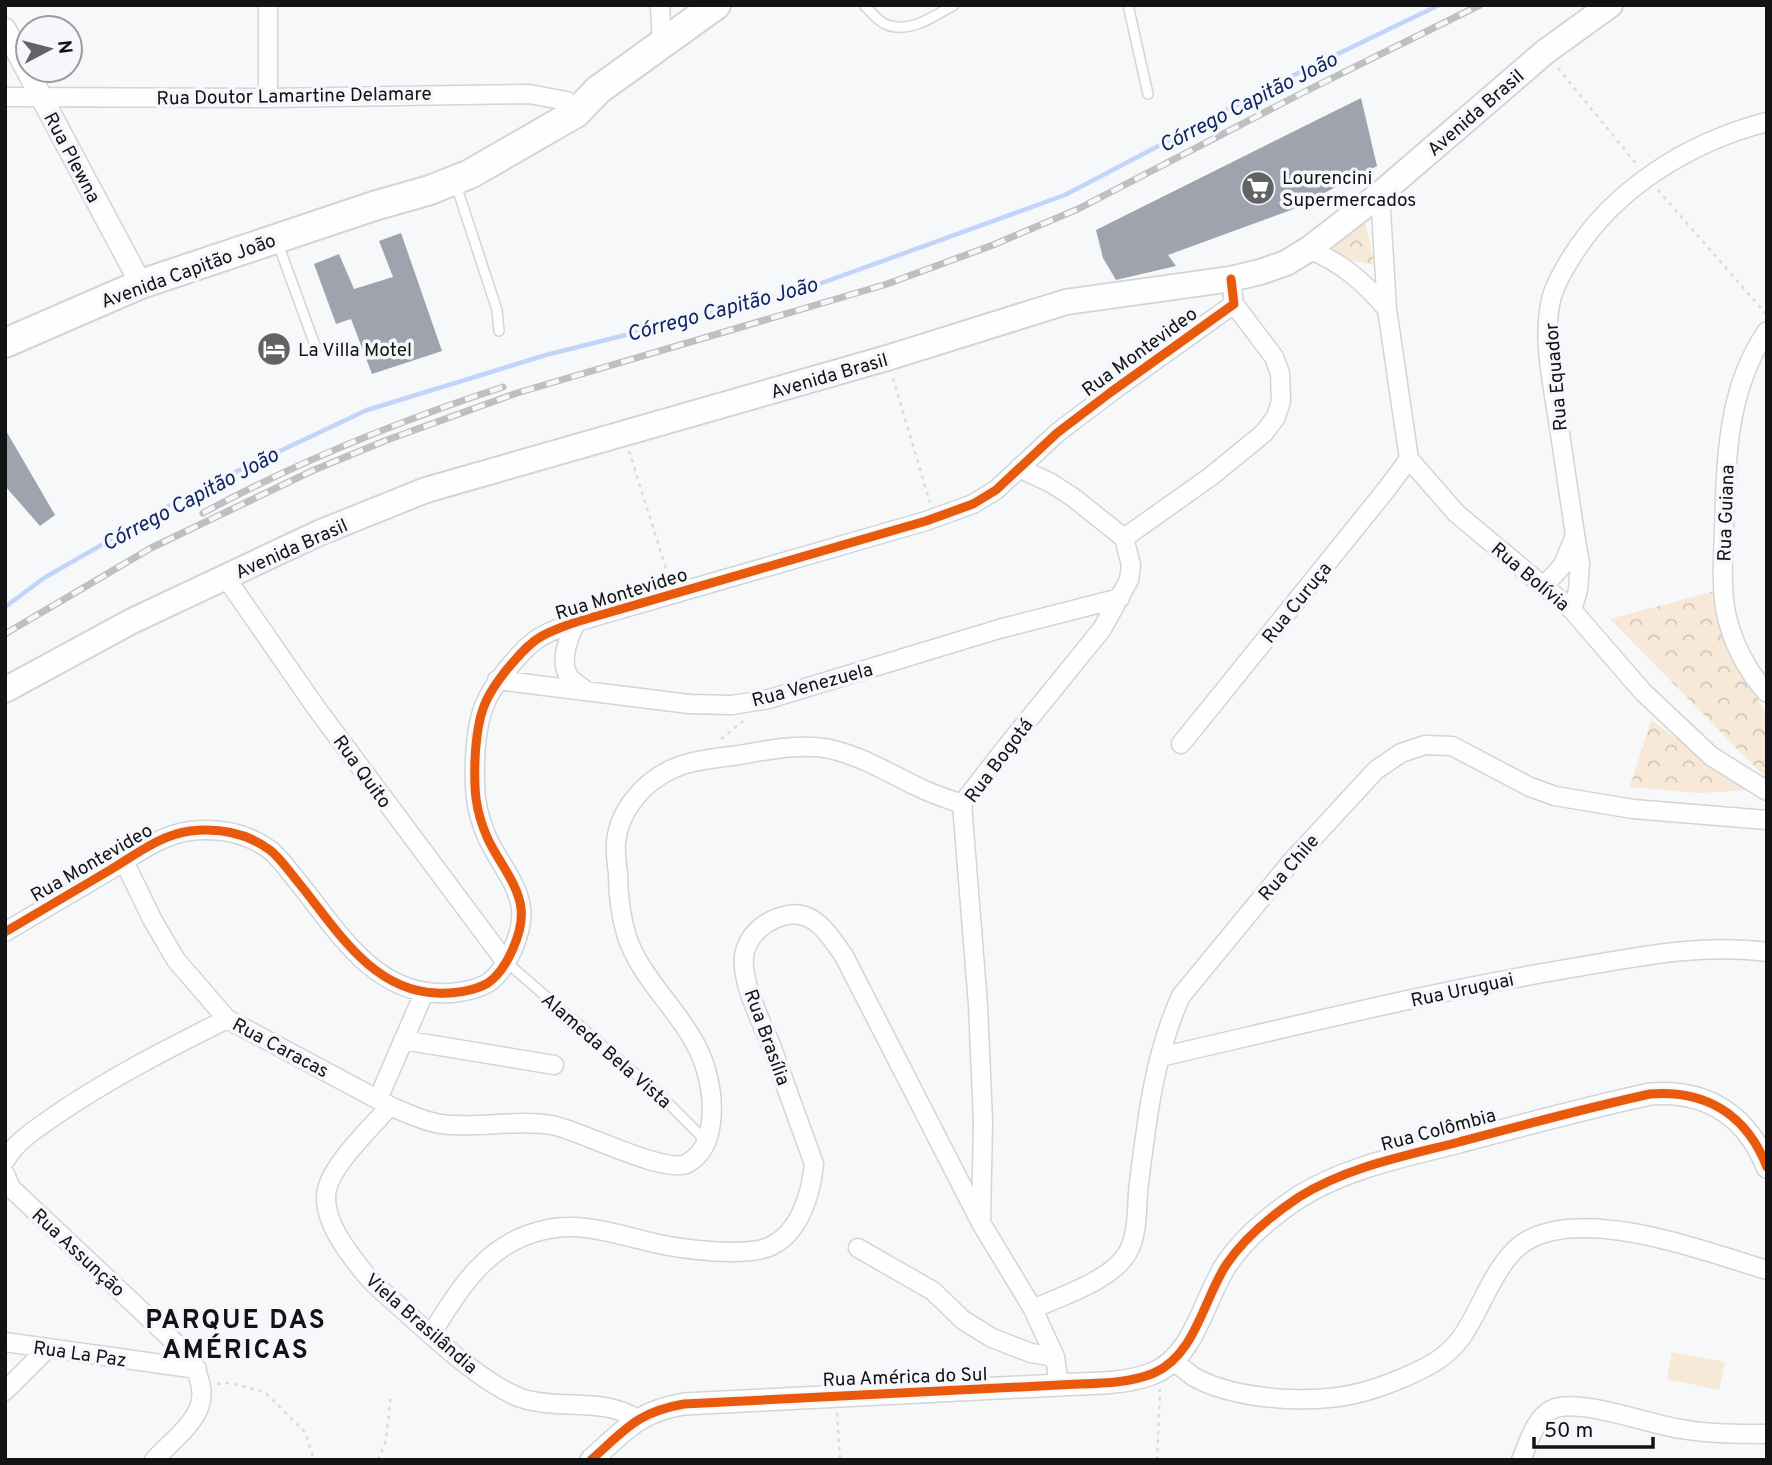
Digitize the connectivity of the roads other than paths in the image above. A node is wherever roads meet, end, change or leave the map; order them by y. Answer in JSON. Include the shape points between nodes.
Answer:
{"nodes":[{"id":1,"x":268,"y":5,"type":"edge"},
{"id":2,"x":660,"y":5,"type":"edge"},
{"id":3,"x":716,"y":5,"type":"edge"},
{"id":4,"x":864,"y":5,"type":"edge"},
{"id":5,"x":954,"y":5,"type":"edge"},
{"id":6,"x":1128,"y":5,"type":"edge"},
{"id":7,"x":1610,"y":5,"type":"edge"},
{"id":8,"x":5,"y":29,"type":"edge"},
{"id":9,"x":662,"y":45,"type":"junction"},
{"id":10,"x":1148,"y":94,"type":"dead end"},
{"id":11,"x":41,"y":96,"type":"junction"},
{"id":12,"x":5,"y":97,"type":"edge"},
{"id":13,"x":268,"y":98,"type":"junction"},
{"id":14,"x":572,"y":107,"type":"junction"},
{"id":15,"x":1767,"y":122,"type":"edge"},
{"id":16,"x":454,"y":181,"type":"junction"},
{"id":17,"x":1380,"y":194,"type":"junction"},
{"id":18,"x":374,"y":206,"type":"junction"},
{"id":19,"x":276,"y":239,"type":"junction"},
{"id":20,"x":1309,"y":249,"type":"junction"},
{"id":21,"x":1231,"y":279,"type":"junction"},
{"id":22,"x":141,"y":285,"type":"junction"},
{"id":23,"x":1234,"y":304,"type":"junction"},
{"id":24,"x":1387,"y":309,"type":"junction"},
{"id":25,"x":499,"y":331,"type":"dead end"},
{"id":26,"x":1767,"y":331,"type":"edge"},
{"id":27,"x":5,"y":343,"type":"edge"},
{"id":28,"x":316,"y":348,"type":"dead end"},
{"id":29,"x":1409,"y":459,"type":"junction"},
{"id":30,"x":1019,"y":468,"type":"junction"},
{"id":31,"x":1575,"y":535,"type":"junction"},
{"id":32,"x":1124,"y":538,"type":"junction"},
{"id":33,"x":226,"y":578,"type":"junction"},
{"id":34,"x":1544,"y":586,"type":"junction"},
{"id":35,"x":1120,"y":598,"type":"junction"},
{"id":36,"x":1572,"y":610,"type":"junction"},
{"id":37,"x":576,"y":622,"type":"junction"},
{"id":38,"x":497,"y":680,"type":"junction"},
{"id":39,"x":584,"y":689,"type":"junction"},
{"id":40,"x":5,"y":690,"type":"edge"},
{"id":41,"x":1767,"y":693,"type":"edge"},
{"id":42,"x":1181,"y":744,"type":"dead end"},
{"id":43,"x":1767,"y":791,"type":"edge"},
{"id":44,"x":962,"y":804,"type":"junction"},
{"id":45,"x":1767,"y":820,"type":"edge"},
{"id":46,"x":124,"y":862,"type":"junction"},
{"id":47,"x":5,"y":932,"type":"edge"},
{"id":48,"x":1767,"y":951,"type":"edge"},
{"id":49,"x":505,"y":961,"type":"junction"},
{"id":50,"x":424,"y":993,"type":"junction"},
{"id":51,"x":227,"y":1019,"type":"junction"},
{"id":52,"x":403,"y":1040,"type":"junction"},
{"id":53,"x":1160,"y":1057,"type":"junction"},
{"id":54,"x":554,"y":1065,"type":"dead end"},
{"id":55,"x":384,"y":1103,"type":"junction"},
{"id":56,"x":706,"y":1141,"type":"junction"},
{"id":57,"x":5,"y":1161,"type":"edge"},
{"id":58,"x":1767,"y":1167,"type":"edge"},
{"id":59,"x":5,"y":1174,"type":"edge"},
{"id":60,"x":981,"y":1223,"type":"junction"},
{"id":61,"x":858,"y":1248,"type":"dead end"},
{"id":62,"x":1767,"y":1269,"type":"edge"},
{"id":63,"x":1033,"y":1309,"type":"junction"},
{"id":64,"x":431,"y":1335,"type":"junction"},
{"id":65,"x":5,"y":1342,"type":"edge"},
{"id":66,"x":47,"y":1349,"type":"junction"},
{"id":67,"x":1055,"y":1357,"type":"junction"},
{"id":68,"x":1167,"y":1365,"type":"junction"},
{"id":69,"x":200,"y":1377,"type":"junction"},
{"id":70,"x":1059,"y":1385,"type":"junction"},
{"id":71,"x":5,"y":1391,"type":"edge"},
{"id":72,"x":637,"y":1419,"type":"junction"},
{"id":73,"x":1767,"y":1434,"type":"edge"},
{"id":74,"x":154,"y":1460,"type":"edge"},
{"id":75,"x":591,"y":1460,"type":"edge"},
{"id":76,"x":1521,"y":1460,"type":"edge"}],
"edges":[{"from":1,"to":13,"type":"street"},
{"from":2,"to":9,"type":"street"},
{"from":3,"to":9,"type":"highway","name":"Avenida Capitão João"},
{"from":4,"to":5,"type":"lane","via":[[883,23],[897,28],[915,26]]},
{"from":6,"to":10,"type":"lane"},
{"from":7,"to":17,"type":"main road","name":"Avenida Brasil","via":[[1545,52]]},
{"from":8,"to":11,"type":"street","name":"Rua Plewna"},
{"from":9,"to":14,"type":"highway","name":"Avenida Capitão João"},
{"from":11,"to":12,"type":"street","name":"Rua Doutor Lamartine Delamare"},
{"from":11,"to":13,"type":"street","name":"Rua Doutor Lamartine Delamare"},
{"from":11,"to":22,"type":"street","name":"Rua Plewna"},
{"from":13,"to":14,"type":"street","name":"Rua Doutor Lamartine Delamare","via":[[529,93]]},
{"from":14,"to":16,"type":"highway","name":"Avenida Capitão João","via":[[513,151]]},
{"from":14,"to":18,"type":"highway","name":"Avenida Capitão João"},
{"from":15,"to":31,"type":"street","name":"Rua Equador","via":[[1702,145],[1647,177],[1586,234],[1552,294],[1548,332],[1553,388]]},
{"from":16,"to":18,"type":"highway","name":"Avenida Capitão João"},
{"from":16,"to":25,"type":"lane","via":[[497,310]]},
{"from":17,"to":20,"type":"main road","name":"Avenida Brasil"},
{"from":17,"to":24,"type":"street"},
{"from":18,"to":19,"type":"highway","name":"Avenida Capitão João"},
{"from":19,"to":22,"type":"highway","name":"Avenida Capitão João"},
{"from":19,"to":28,"type":"lane"},
{"from":20,"to":21,"type":"main road","name":"Avenida Brasil","via":[[1286,263]]},
{"from":20,"to":24,"type":"street","via":[[1356,276]]},
{"from":21,"to":23,"type":"street"},
{"from":21,"to":33,"type":"main road","name":"Avenida Brasil","via":[[1066,302],[426,490]]},
{"from":22,"to":27,"type":"highway","name":"Avenida Capitão João"},
{"from":23,"to":30,"type":"street","name":"Rua Montevideo","via":[[1057,433]]},
{"from":23,"to":32,"type":"street","via":[[1274,357],[1280,373],[1281,401],[1276,417],[1264,433],[1210,477]]},
{"from":24,"to":29,"type":"street"},
{"from":26,"to":41,"type":"street","name":"Rua Guiana","via":[[1746,368],[1735,401],[1726,463],[1723,579],[1726,614],[1736,642],[1751,675]]},
{"from":29,"to":34,"type":"street","name":"Rua Bolívia","via":[[1456,513]]},
{"from":29,"to":42,"type":"street","name":"Rua Curuça"},
{"from":30,"to":32,"type":"street","via":[[1074,498]]},
{"from":30,"to":37,"type":"street","name":"Rua Montevideo","via":[[986,498],[935,518]]},
{"from":31,"to":34,"type":"street","via":[[1563,565]]},
{"from":31,"to":36,"type":"street","name":"Rua Equador","via":[[1580,564]]},
{"from":32,"to":35,"type":"street","name":"Rua Bogotá","via":[[1131,565]]},
{"from":33,"to":40,"type":"main road","name":"Avenida Brasil","via":[[132,621]]},
{"from":33,"to":49,"type":"street","name":"Rua Quito","via":[[317,709]]},
{"from":34,"to":36,"type":"street","name":"Rua Bolívia"},
{"from":35,"to":39,"type":"street","name":"Rua Venezuela","via":[[999,629],[769,699],[732,705],[689,704]]},
{"from":35,"to":44,"type":"street","name":"Rua Bogotá","via":[[1102,629]]},
{"from":36,"to":43,"type":"street","name":"Rua Bolívia","via":[[1672,719],[1712,755]]},
{"from":37,"to":38,"type":"street","name":"Rua Montevideo","via":[[541,636]]},
{"from":37,"to":39,"type":"street","via":[[565,657],[569,676]]},
{"from":38,"to":39,"type":"street","name":"Rua Venezuela"},
{"from":38,"to":49,"type":"street","name":"Rua Montevideo","via":[[477,727],[474,799],[521,907],[521,928]]},
{"from":44,"to":56,"type":"street","via":[[878,767],[814,747],[674,768],[638,793],[622,819],[616,842],[618,890],[628,938],[705,1066],[711,1105]]},
{"from":44,"to":60,"type":"street","name":"Rua Bogotá","via":[[978,1006]]},
{"from":45,"to":53,"type":"street","name":"Rua Chile","via":[[1633,809],[1555,796],[1452,746],[1425,745],[1401,753],[1376,770],[1350,798],[1195,976],[1171,1017]]},
{"from":46,"to":47,"type":"street","name":"Rua Montevideo"},
{"from":46,"to":50,"type":"street","name":"Rua Montevideo","via":[[156,841],[187,832],[227,831],[250,838],[271,851],[345,942],[373,969]]},
{"from":46,"to":51,"type":"street","name":"Rua Caracas","via":[[176,960]]},
{"from":48,"to":53,"type":"street","name":"Rua Uruguai","via":[[1702,949],[1512,978]]},
{"from":49,"to":50,"type":"street","name":"Rua Montevideo","via":[[488,983],[469,990]]},
{"from":49,"to":56,"type":"lane","name":"Alameda Bela Vista","via":[[660,1095]]},
{"from":50,"to":52,"type":"street","name":"Viela Brasilândia"},
{"from":51,"to":55,"type":"street","name":"Rua Caracas"},
{"from":51,"to":57,"type":"street","via":[[83,1096],[23,1138]]},
{"from":52,"to":54,"type":"street"},
{"from":52,"to":55,"type":"street","name":"Viela Brasilândia"},
{"from":53,"to":63,"type":"street","name":"Rua Chile","via":[[1129,1251],[1097,1279]]},
{"from":55,"to":56,"type":"street","via":[[439,1124],[553,1125],[670,1167],[688,1163]]},
{"from":55,"to":64,"type":"street","name":"Viela Brasilândia","via":[[335,1171],[326,1204],[344,1246],[368,1277]]},
{"from":58,"to":68,"type":"street","name":"Rua Colômbia","via":[[1749,1136],[1720,1107],[1698,1097],[1670,1093],[1627,1099],[1385,1161],[1338,1177],[1300,1197],[1260,1227],[1227,1264],[1187,1342]]},
{"from":59,"to":69,"type":"street","name":"Rua Assunção","via":[[11,1188],[185,1352]]},
{"from":60,"to":63,"type":"street","name":"Rua Brasília"},
{"from":60,"to":64,"type":"street","name":"Rua Brasília","via":[[844,956],[811,917],[784,915],[751,937],[744,959],[749,990],[814,1164],[812,1186],[786,1234],[770,1247],[718,1252],[585,1228],[544,1230],[510,1243],[482,1262]]},
{"from":61,"to":67,"type":"street","via":[[933,1291],[963,1320],[992,1338]]},
{"from":62,"to":68,"type":"street","via":[[1645,1236],[1564,1228],[1528,1239],[1514,1250],[1444,1357],[1393,1382],[1330,1398],[1280,1399],[1233,1391]]},
{"from":63,"to":67,"type":"street","name":"Rua Brasília"},
{"from":64,"to":72,"type":"street","name":"Viela Brasilândia","via":[[496,1387],[522,1399],[609,1408]]},
{"from":65,"to":66,"type":"street","name":"Rua La Paz"},
{"from":66,"to":69,"type":"street","name":"Rua La Paz"},
{"from":66,"to":71,"type":"street"},
{"from":67,"to":70,"type":"street","name":"Rua Brasília"},
{"from":68,"to":70,"type":"street","name":"Rua América do Sul","via":[[1121,1381]]},
{"from":69,"to":74,"type":"street","via":[[202,1404]]},
{"from":70,"to":72,"type":"street","name":"Rua América do Sul","via":[[684,1404]]},
{"from":72,"to":75,"type":"street"},
{"from":73,"to":76,"type":"street","via":[[1680,1429],[1563,1405],[1549,1410],[1539,1421]]}]}
